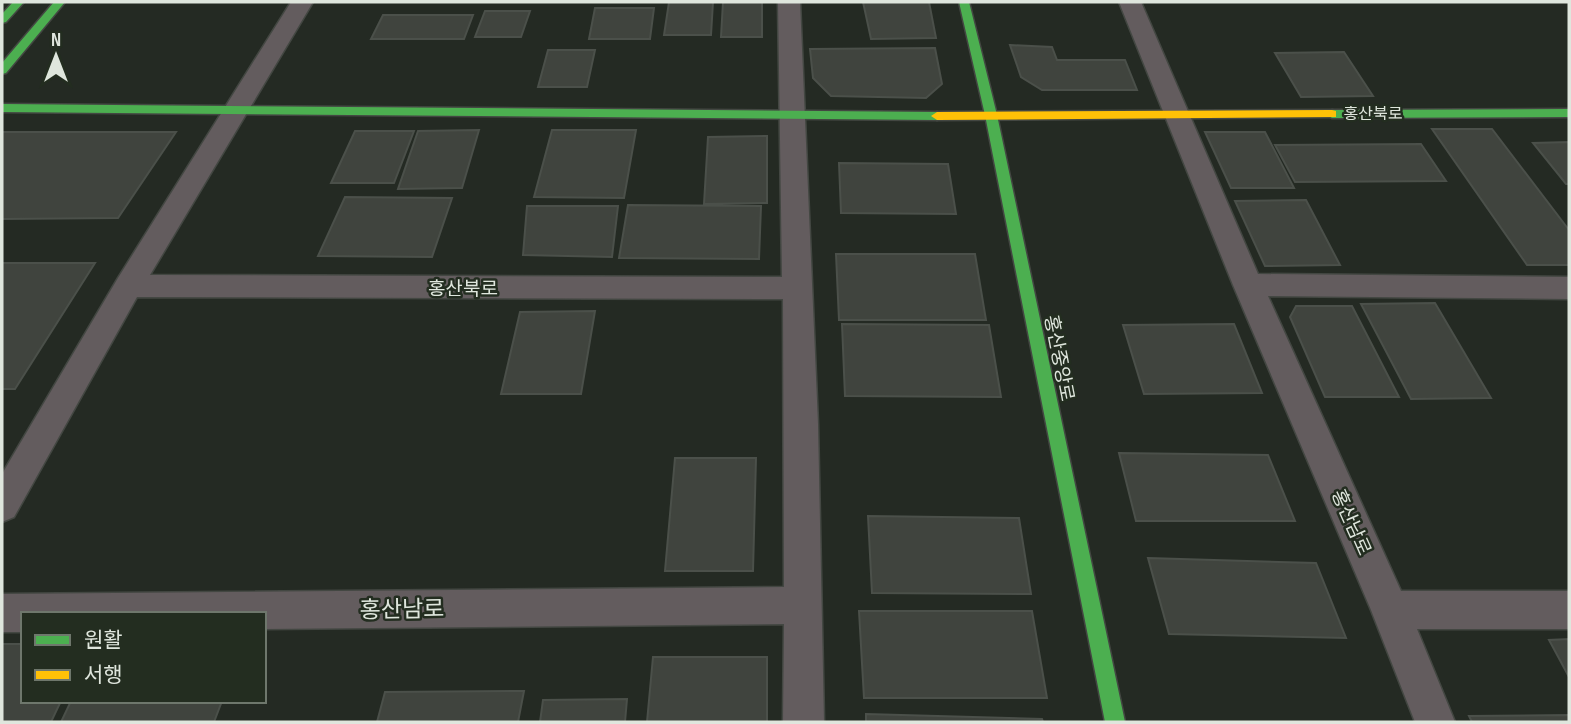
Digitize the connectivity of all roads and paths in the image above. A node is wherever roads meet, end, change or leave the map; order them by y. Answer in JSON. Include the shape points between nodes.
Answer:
{"nodes":[{"id":1,"x":19,"y":2,"type":"edge"},
{"id":2,"x":60,"y":2,"type":"edge"},
{"id":3,"x":302,"y":2,"type":"edge"},
{"id":4,"x":789,"y":2,"type":"edge"},
{"id":5,"x":964,"y":2,"type":"edge"},
{"id":6,"x":1130,"y":2,"type":"edge"},
{"id":7,"x":2,"y":20,"type":"edge"},
{"id":8,"x":2,"y":70,"type":"edge"},
{"id":9,"x":2,"y":108,"type":"edge"},
{"id":10,"x":237,"y":111,"type":"junction"},
{"id":11,"x":1177,"y":113,"type":"junction"},
{"id":12,"x":1569,"y":113,"type":"edge"},
{"id":13,"x":794,"y":114,"type":"junction"},
{"id":14,"x":991,"y":115,"type":"junction"},
{"id":15,"x":1248,"y":285,"type":"junction"},
{"id":16,"x":128,"y":286,"type":"junction"},
{"id":17,"x":799,"y":288,"type":"junction"},
{"id":18,"x":1569,"y":288,"type":"edge"},
{"id":19,"x":2,"y":506,"type":"edge"},
{"id":20,"x":802,"y":605,"type":"junction"},
{"id":21,"x":1390,"y":610,"type":"junction"},
{"id":22,"x":1569,"y":610,"type":"edge"},
{"id":23,"x":102,"y":612,"type":"edge"},
{"id":24,"x":2,"y":613,"type":"edge"},
{"id":25,"x":21,"y":613,"type":"edge"},
{"id":26,"x":804,"y":722,"type":"edge"},
{"id":27,"x":1115,"y":722,"type":"edge"},
{"id":28,"x":1435,"y":722,"type":"edge"}],
"edges":[{"from":1,"to":7,"type":"street"},
{"from":2,"to":8,"type":"street"},
{"from":3,"to":10,"type":"street"},
{"from":4,"to":13,"type":"street"},
{"from":5,"to":14,"type":"street","name":"홍산중앙로"},
{"from":6,"to":11,"type":"street"},
{"from":9,"to":10,"type":"street","name":"홍산북로"},
{"from":10,"to":13,"type":"street","name":"홍산북로"},
{"from":10,"to":16,"type":"street"},
{"from":11,"to":12,"type":"street","name":"홍산북로"},
{"from":11,"to":14,"type":"street","name":"홍산북로"},
{"from":11,"to":15,"type":"street"},
{"from":13,"to":14,"type":"street","name":"홍산북로"},
{"from":13,"to":17,"type":"street"},
{"from":14,"to":27,"type":"street","name":"홍산중앙로"},
{"from":15,"to":18,"type":"street"},
{"from":15,"to":21,"type":"street","name":"홍산남로"},
{"from":16,"to":17,"type":"street","name":"홍산북로"},
{"from":16,"to":19,"type":"street"},
{"from":17,"to":20,"type":"street"},
{"from":20,"to":23,"type":"street","name":"홍산남로"},
{"from":20,"to":26,"type":"street"},
{"from":21,"to":22,"type":"street"},
{"from":21,"to":28,"type":"street","name":"홍산남로"},
{"from":24,"to":25,"type":"street","name":"홍산남로"}]}
